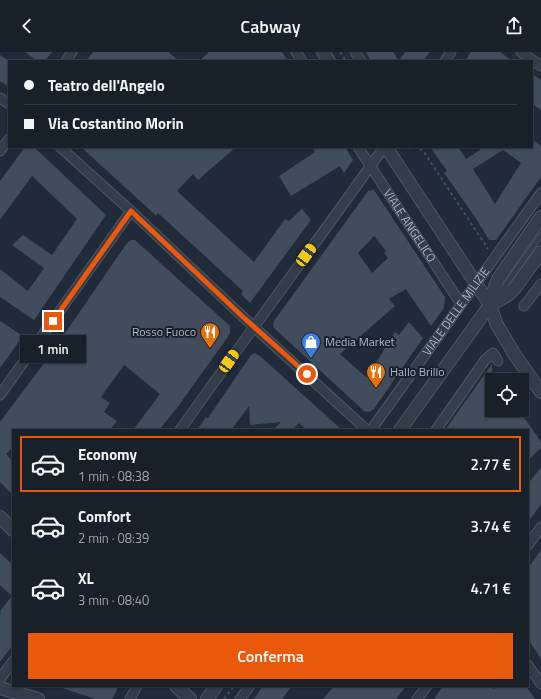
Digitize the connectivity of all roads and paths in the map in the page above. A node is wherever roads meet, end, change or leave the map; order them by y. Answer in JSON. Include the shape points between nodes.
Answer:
{"nodes":[{"id":1,"x":451,"y":52,"type":"edge"},
{"id":2,"x":521,"y":52,"type":"edge"},
{"id":3,"x":445,"y":60,"type":"edge"},
{"id":4,"x":532,"y":60,"type":"edge"},
{"id":5,"x":8,"y":140,"type":"edge"},
{"id":6,"x":61,"y":148,"type":"edge"},
{"id":7,"x":359,"y":148,"type":"edge"},
{"id":8,"x":384,"y":148,"type":"edge"},
{"id":9,"x":386,"y":148,"type":"edge"},
{"id":10,"x":419,"y":148,"type":"edge"},
{"id":11,"x":0,"y":151,"type":"edge"},
{"id":12,"x":370,"y":166,"type":"junction"},
{"id":13,"x":541,"y":193,"type":"edge"},
{"id":14,"x":131,"y":211,"type":"junction"},
{"id":15,"x":541,"y":218,"type":"edge"},
{"id":16,"x":541,"y":235,"type":"edge"},
{"id":17,"x":490,"y":252,"type":"dead end"},
{"id":18,"x":541,"y":252,"type":"edge"},
{"id":19,"x":476,"y":284,"type":"junction"},
{"id":20,"x":541,"y":284,"type":"edge"},
{"id":21,"x":461,"y":304,"type":"junction"},
{"id":22,"x":490,"y":305,"type":"junction"},
{"id":23,"x":524,"y":306,"type":"dead end"},
{"id":24,"x":254,"y":326,"type":"junction"},
{"id":25,"x":498,"y":361,"type":"dead end"},
{"id":26,"x":541,"y":392,"type":"edge"},
{"id":27,"x":0,"y":394,"type":"edge"},
{"id":28,"x":181,"y":429,"type":"edge"},
{"id":29,"x":366,"y":429,"type":"edge"},
{"id":30,"x":372,"y":429,"type":"edge"},
{"id":31,"x":401,"y":429,"type":"edge"},
{"id":32,"x":437,"y":429,"type":"edge"},
{"id":33,"x":0,"y":517,"type":"edge"},
{"id":34,"x":541,"y":527,"type":"edge"},
{"id":35,"x":12,"y":529,"type":"edge"},
{"id":36,"x":529,"y":544,"type":"edge"},
{"id":37,"x":12,"y":662,"type":"edge"},
{"id":38,"x":529,"y":666,"type":"edge"},
{"id":39,"x":0,"y":679,"type":"edge"},
{"id":40,"x":541,"y":684,"type":"edge"},
{"id":41,"x":136,"y":687,"type":"edge"},
{"id":42,"x":181,"y":687,"type":"edge"},
{"id":43,"x":215,"y":687,"type":"edge"},
{"id":44,"x":233,"y":687,"type":"edge"},
{"id":45,"x":249,"y":687,"type":"edge"},
{"id":46,"x":426,"y":687,"type":"edge"},
{"id":47,"x":0,"y":688,"type":"edge"},
{"id":48,"x":38,"y":699,"type":"edge"},
{"id":49,"x":130,"y":699,"type":"edge"},
{"id":50,"x":190,"y":699,"type":"edge"},
{"id":51,"x":207,"y":699,"type":"edge"},
{"id":52,"x":224,"y":699,"type":"edge"},
{"id":53,"x":240,"y":699,"type":"edge"},
{"id":54,"x":417,"y":699,"type":"edge"}],
"edges":[{"from":1,"to":3,"type":"street"},
{"from":2,"to":4,"type":"street"},
{"from":5,"to":11,"type":"street"},
{"from":6,"to":14,"type":"street"},
{"from":7,"to":12,"type":"street","name":"VIALE ANGELICO"},
{"from":8,"to":12,"type":"street"},
{"from":9,"to":19,"type":"street","name":"VIALE ANGELICO"},
{"from":10,"to":17,"type":"path"},
{"from":12,"to":21,"type":"street","name":"VIALE ANGELICO"},
{"from":12,"to":24,"type":"street"},
{"from":13,"to":19,"type":"street","name":"VIALE DELLE MILIZIE"},
{"from":14,"to":24,"type":"street"},
{"from":14,"to":27,"type":"street"},
{"from":15,"to":22,"type":"street","name":"VIALE DELLE MILIZIE","via":[[498,279]]},
{"from":16,"to":22,"type":"lane","name":"VIALE DELLE MILIZIE"},
{"from":18,"to":22,"type":"street","name":"VIALE DELLE MILIZIE","via":[[515,288]]},
{"from":19,"to":21,"type":"street","name":"VIALE DELLE MILIZIE"},
{"from":19,"to":22,"type":"street","name":"VIALE ANGELICO"},
{"from":20,"to":23,"type":"street"},
{"from":21,"to":30,"type":"street","name":"VIALE DELLE MILIZIE"},
{"from":22,"to":26,"type":"street","name":"VIALE ANGELICO","via":[[497,325],[512,351]]},
{"from":22,"to":31,"type":"street","name":"VIALE DELLE MILIZIE"},
{"from":24,"to":28,"type":"street"},
{"from":24,"to":29,"type":"street"},
{"from":25,"to":32,"type":"street","via":[[493,353],[485,360]]},
{"from":33,"to":35,"type":"street"},
{"from":34,"to":36,"type":"street"},
{"from":37,"to":39,"type":"street"},
{"from":38,"to":40,"type":"street"},
{"from":41,"to":49,"type":"street"},
{"from":42,"to":50,"type":"street"},
{"from":43,"to":51,"type":"street"},
{"from":44,"to":52,"type":"path"},
{"from":45,"to":53,"type":"street"},
{"from":46,"to":54,"type":"street"},
{"from":47,"to":48,"type":"street"}]}
